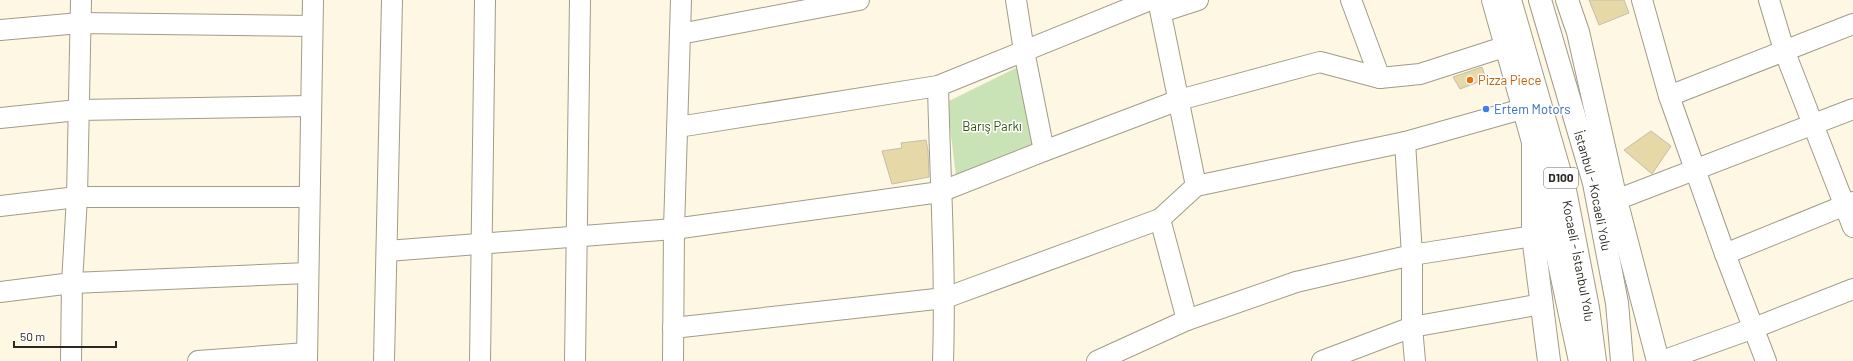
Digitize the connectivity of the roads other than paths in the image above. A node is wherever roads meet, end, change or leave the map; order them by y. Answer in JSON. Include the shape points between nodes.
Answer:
{"nodes":[{"id":1,"x":81,"y":0,"type":"edge"},
{"id":2,"x":313,"y":0,"type":"edge"},
{"id":3,"x":392,"y":0,"type":"edge"},
{"id":4,"x":485,"y":0,"type":"edge"},
{"id":5,"x":580,"y":0,"type":"edge"},
{"id":6,"x":681,"y":0,"type":"edge"},
{"id":7,"x":859,"y":0,"type":"edge"},
{"id":8,"x":1016,"y":0,"type":"edge"},
{"id":9,"x":1198,"y":0,"type":"edge"},
{"id":10,"x":1351,"y":0,"type":"edge"},
{"id":11,"x":1493,"y":0,"type":"edge"},
{"id":12,"x":1510,"y":0,"type":"edge"},
{"id":13,"x":1540,"y":0,"type":"edge"},
{"id":14,"x":1567,"y":0,"type":"edge"},
{"id":15,"x":1642,"y":0,"type":"edge"},
{"id":16,"x":1769,"y":0,"type":"edge"},
{"id":17,"x":1156,"y":4,"type":"edge"},
{"id":18,"x":80,"y":23,"type":"junction"},
{"id":19,"x":1853,"y":24,"type":"edge"},
{"id":20,"x":312,"y":26,"type":"junction"},
{"id":21,"x":0,"y":30,"type":"edge"},
{"id":22,"x":680,"y":34,"type":"junction"},
{"id":23,"x":1507,"y":46,"type":"junction"},
{"id":24,"x":1784,"y":50,"type":"junction"},
{"id":25,"x":1024,"y":51,"type":"junction"},
{"id":26,"x":1380,"y":78,"type":"junction"},
{"id":27,"x":938,"y":86,"type":"junction"},
{"id":28,"x":1670,"y":96,"type":"junction"},
{"id":29,"x":1179,"y":100,"type":"junction"},
{"id":30,"x":310,"y":106,"type":"junction"},
{"id":31,"x":1522,"y":109,"type":"junction"},
{"id":32,"x":1853,"y":109,"type":"edge"},
{"id":33,"x":78,"y":110,"type":"junction"},
{"id":34,"x":0,"y":118,"type":"edge"},
{"id":35,"x":1813,"y":125,"type":"junction"},
{"id":36,"x":678,"y":127,"type":"junction"},
{"id":37,"x":1405,"y":142,"type":"junction"},
{"id":38,"x":1533,"y":142,"type":"junction"},
{"id":39,"x":1044,"y":151,"type":"junction"},
{"id":40,"x":1696,"y":169,"type":"junction"},
{"id":41,"x":1196,"y":186,"type":"junction"},
{"id":42,"x":940,"y":192,"type":"junction"},
{"id":43,"x":77,"y":197,"type":"junction"},
{"id":44,"x":309,"y":197,"type":"junction"},
{"id":45,"x":1616,"y":200,"type":"junction"},
{"id":46,"x":1849,"y":204,"type":"edge"},
{"id":47,"x":0,"y":206,"type":"edge"},
{"id":48,"x":1160,"y":219,"type":"junction"},
{"id":49,"x":1853,"y":227,"type":"edge"},
{"id":50,"x":674,"y":229,"type":"junction"},
{"id":51,"x":1533,"y":236,"type":"junction"},
{"id":52,"x":577,"y":237,"type":"junction"},
{"id":53,"x":482,"y":244,"type":"junction"},
{"id":54,"x":387,"y":251,"type":"junction"},
{"id":55,"x":1725,"y":254,"type":"junction"},
{"id":56,"x":1412,"y":255,"type":"junction"},
{"id":57,"x":308,"y":273,"type":"junction"},
{"id":58,"x":72,"y":283,"type":"junction"},
{"id":59,"x":1853,"y":289,"type":"edge"},
{"id":60,"x":0,"y":292,"type":"edge"},
{"id":61,"x":945,"y":298,"type":"junction"},
{"id":62,"x":1542,"y":304,"type":"junction"},
{"id":63,"x":1187,"y":320,"type":"junction"},
{"id":64,"x":1412,"y":327,"type":"junction"},
{"id":65,"x":673,"y":328,"type":"junction"},
{"id":66,"x":1754,"y":328,"type":"junction"},
{"id":67,"x":307,"y":357,"type":"edge"},
{"id":68,"x":1334,"y":359,"type":"edge"},
{"id":69,"x":71,"y":361,"type":"edge"},
{"id":70,"x":198,"y":361,"type":"edge"},
{"id":71,"x":384,"y":361,"type":"edge"},
{"id":72,"x":480,"y":361,"type":"edge"},
{"id":73,"x":575,"y":361,"type":"edge"},
{"id":74,"x":673,"y":361,"type":"edge"},
{"id":75,"x":943,"y":361,"type":"edge"},
{"id":76,"x":1097,"y":361,"type":"edge"},
{"id":77,"x":1416,"y":361,"type":"edge"},
{"id":78,"x":1549,"y":361,"type":"edge"},
{"id":79,"x":1580,"y":361,"type":"edge"},
{"id":80,"x":1594,"y":361,"type":"edge"},
{"id":81,"x":1622,"y":361,"type":"edge"},
{"id":82,"x":1658,"y":361,"type":"edge"},
{"id":83,"x":1662,"y":361,"type":"edge"},
{"id":84,"x":1766,"y":361,"type":"edge"}],
"edges":[{"from":1,"to":18,"type":"street"},
{"from":2,"to":20,"type":"street"},
{"from":3,"to":54,"type":"street"},
{"from":4,"to":53,"type":"street"},
{"from":5,"to":52,"type":"street"},
{"from":6,"to":22,"type":"street"},
{"from":7,"to":22,"type":"street"},
{"from":8,"to":25,"type":"street"},
{"from":9,"to":17,"type":"street"},
{"from":10,"to":26,"type":"street"},
{"from":11,"to":23,"type":"main road"},
{"from":12,"to":80,"type":"main road","name":"Kocaeli - İstanbul Yolu","number":"D100","via":[[1565,190],[1588,308]]},
{"from":13,"to":81,"type":"main road","name":"İstanbul - Kocaeli Yolu","number":"D100","via":[[1594,183],[1617,303]]},
{"from":14,"to":45,"type":"main road","via":[[1578,32]]},
{"from":15,"to":28,"type":"street"},
{"from":16,"to":24,"type":"street"},
{"from":17,"to":25,"type":"street"},
{"from":17,"to":29,"type":"street"},
{"from":18,"to":20,"type":"street"},
{"from":18,"to":21,"type":"street"},
{"from":18,"to":33,"type":"street"},
{"from":19,"to":24,"type":"street"},
{"from":20,"to":30,"type":"street"},
{"from":22,"to":36,"type":"street"},
{"from":23,"to":26,"type":"street","via":[[1420,74]]},
{"from":23,"to":31,"type":"main road"},
{"from":24,"to":28,"type":"street"},
{"from":24,"to":35,"type":"street"},
{"from":25,"to":27,"type":"street"},
{"from":25,"to":39,"type":"street"},
{"from":26,"to":29,"type":"street","via":[[1320,62]]},
{"from":27,"to":36,"type":"street"},
{"from":27,"to":42,"type":"street"},
{"from":28,"to":40,"type":"street"},
{"from":29,"to":39,"type":"street"},
{"from":29,"to":41,"type":"street"},
{"from":30,"to":33,"type":"street"},
{"from":30,"to":44,"type":"street"},
{"from":31,"to":37,"type":"street"},
{"from":31,"to":38,"type":"main road"},
{"from":32,"to":35,"type":"street"},
{"from":33,"to":34,"type":"street"},
{"from":33,"to":43,"type":"street"},
{"from":35,"to":40,"type":"street"},
{"from":35,"to":46,"type":"street"},
{"from":36,"to":50,"type":"street"},
{"from":37,"to":41,"type":"street"},
{"from":37,"to":56,"type":"street"},
{"from":38,"to":51,"type":"main road"},
{"from":38,"to":79,"type":"main road"},
{"from":39,"to":42,"type":"street"},
{"from":40,"to":45,"type":"street"},
{"from":40,"to":55,"type":"street"},
{"from":41,"to":48,"type":"street"},
{"from":42,"to":50,"type":"street"},
{"from":42,"to":61,"type":"street"},
{"from":43,"to":44,"type":"street"},
{"from":43,"to":47,"type":"street"},
{"from":43,"to":58,"type":"street"},
{"from":44,"to":57,"type":"street"},
{"from":45,"to":82,"type":"main road"},
{"from":46,"to":49,"type":"street"},
{"from":46,"to":55,"type":"street"},
{"from":48,"to":61,"type":"street"},
{"from":48,"to":63,"type":"street"},
{"from":50,"to":52,"type":"street"},
{"from":50,"to":65,"type":"street"},
{"from":51,"to":56,"type":"street"},
{"from":51,"to":62,"type":"main road"},
{"from":52,"to":53,"type":"street"},
{"from":52,"to":73,"type":"street"},
{"from":53,"to":54,"type":"street"},
{"from":53,"to":72,"type":"street"},
{"from":54,"to":71,"type":"street"},
{"from":55,"to":66,"type":"street"},
{"from":56,"to":63,"type":"street","via":[[1296,282]]},
{"from":56,"to":64,"type":"street"},
{"from":57,"to":58,"type":"street"},
{"from":57,"to":67,"type":"street"},
{"from":58,"to":60,"type":"street"},
{"from":58,"to":69,"type":"street"},
{"from":59,"to":66,"type":"street"},
{"from":61,"to":65,"type":"street"},
{"from":61,"to":75,"type":"street"},
{"from":62,"to":64,"type":"street"},
{"from":62,"to":78,"type":"main road"},
{"from":63,"to":76,"type":"street"},
{"from":64,"to":68,"type":"street"},
{"from":64,"to":77,"type":"street"},
{"from":65,"to":74,"type":"street"},
{"from":66,"to":83,"type":"street"},
{"from":66,"to":84,"type":"street"},
{"from":67,"to":70,"type":"street"}]}
